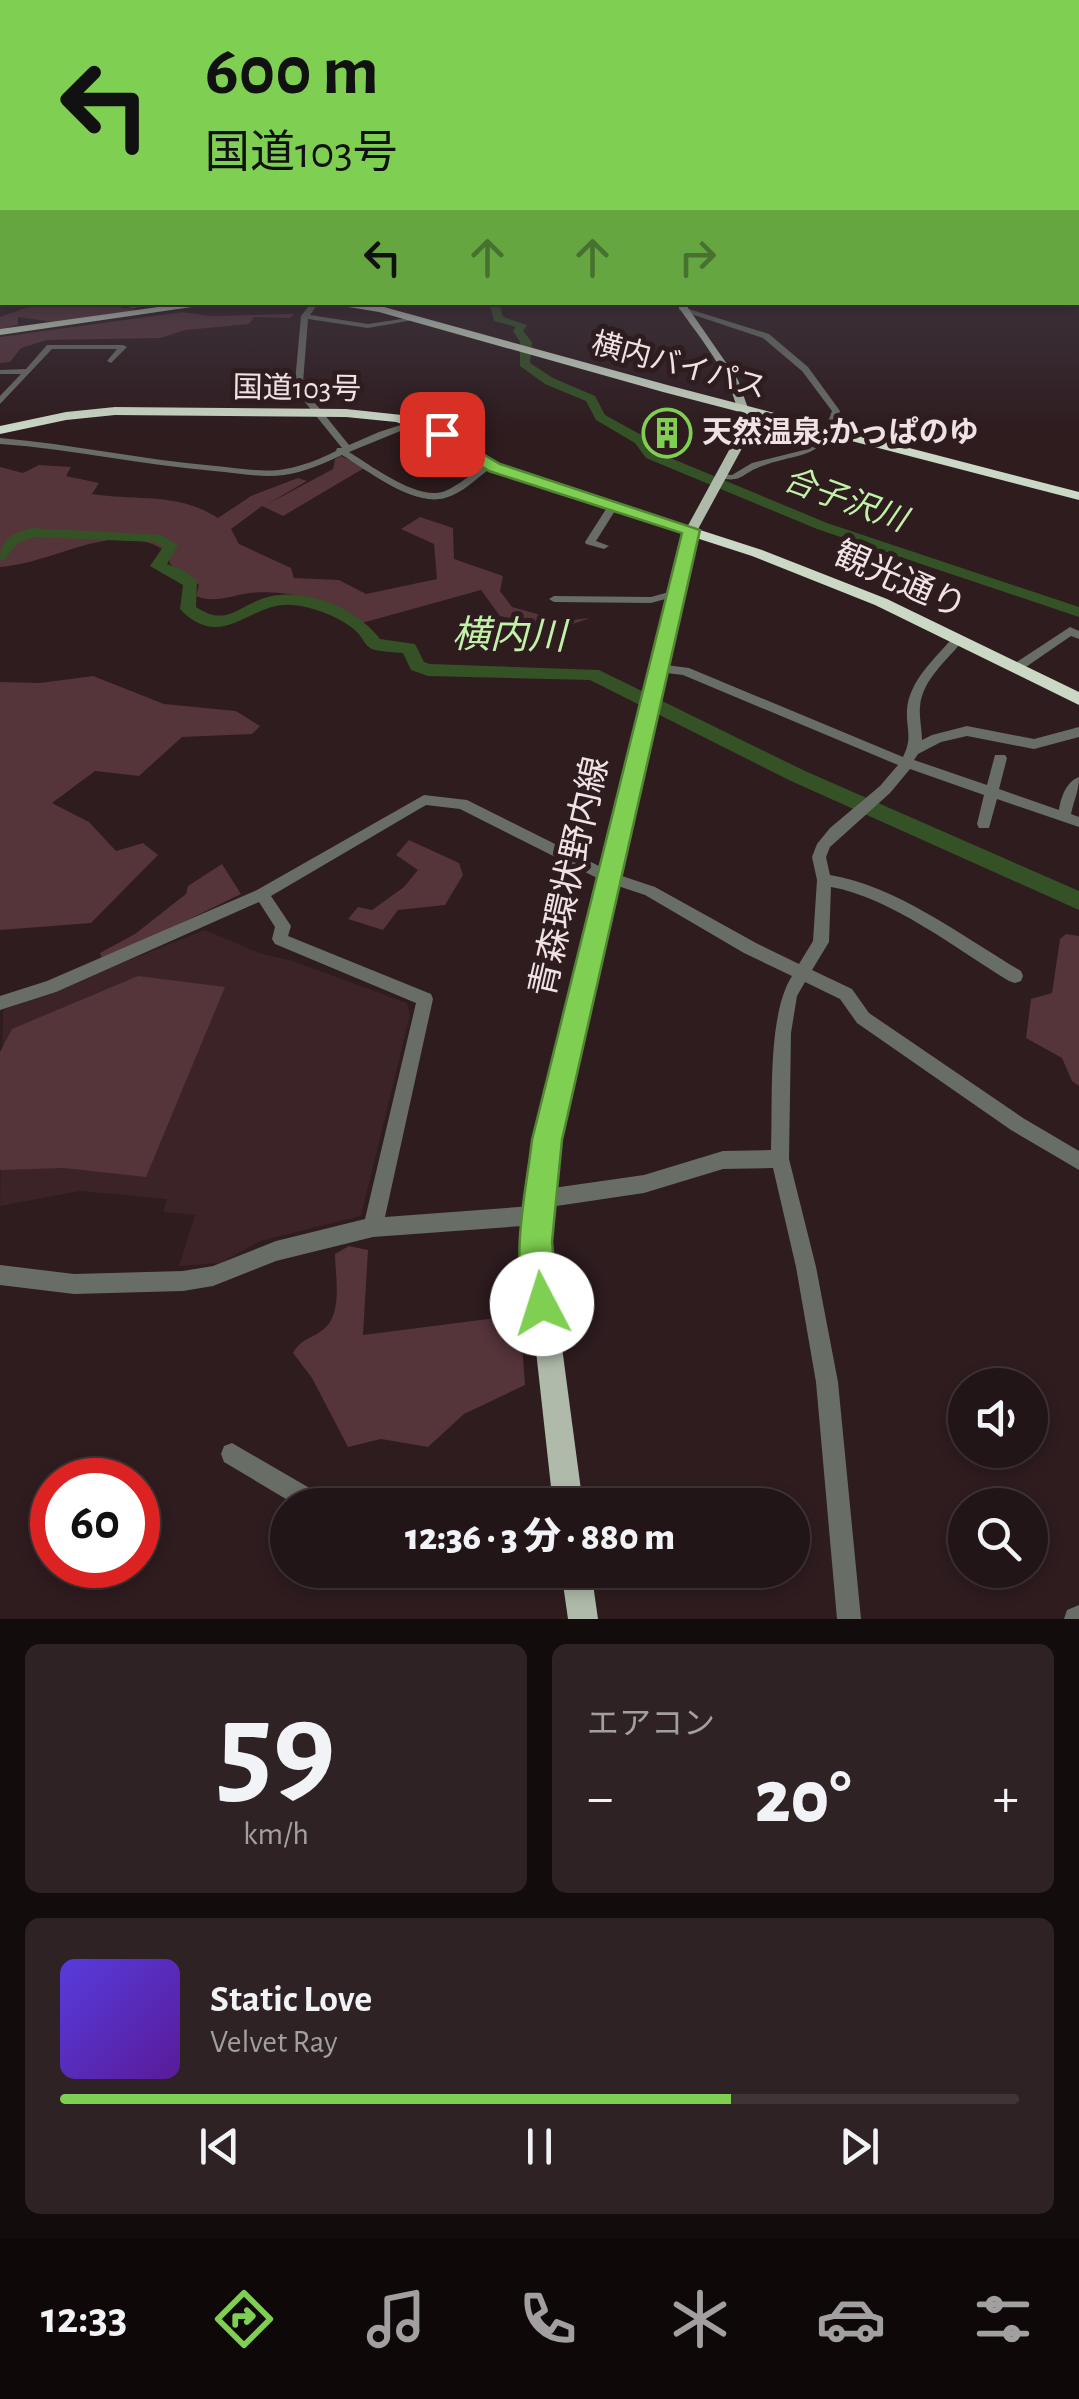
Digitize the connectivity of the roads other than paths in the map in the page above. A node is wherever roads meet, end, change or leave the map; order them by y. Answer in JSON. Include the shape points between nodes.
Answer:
{"nodes":[{"id":1,"x":199,"y":305,"type":"edge"},
{"id":2,"x":317,"y":305,"type":"edge"},
{"id":3,"x":346,"y":305,"type":"edge"},
{"id":4,"x":680,"y":305,"type":"edge"},
{"id":5,"x":305,"y":316,"type":"junction"},
{"id":6,"x":416,"y":319,"type":"junction"},
{"id":7,"x":0,"y":332,"type":"edge"},
{"id":8,"x":111,"y":361,"type":"dead end"},
{"id":9,"x":28,"y":371,"type":"junction"},
{"id":10,"x":0,"y":372,"type":"edge"},
{"id":11,"x":13,"y":387,"type":"junction"},
{"id":12,"x":0,"y":388,"type":"edge"},
{"id":13,"x":0,"y":401,"type":"edge"},
{"id":14,"x":747,"y":410,"type":"junction"},
{"id":15,"x":318,"y":413,"type":"junction"},
{"id":16,"x":416,"y":423,"type":"junction"},
{"id":17,"x":0,"y":430,"type":"edge"},
{"id":18,"x":829,"y":431,"type":"junction"},
{"id":19,"x":0,"y":441,"type":"edge"},
{"id":20,"x":343,"y":448,"type":"junction"},
{"id":21,"x":489,"y":465,"type":"junction"},
{"id":22,"x":718,"y":480,"type":"junction"},
{"id":23,"x":1079,"y":496,"type":"edge"},
{"id":24,"x":613,"y":506,"type":"junction"},
{"id":25,"x":691,"y":530,"type":"junction"},
{"id":26,"x":604,"y":546,"type":"dead end"},
{"id":27,"x":676,"y":592,"type":"junction"},
{"id":28,"x":554,"y":599,"type":"dead end"},
{"id":29,"x":1079,"y":635,"type":"edge"},
{"id":30,"x":958,"y":639,"type":"junction"},
{"id":31,"x":1016,"y":668,"type":"junction"},
{"id":32,"x":657,"y":674,"type":"junction"},
{"id":33,"x":1079,"y":699,"type":"edge"},
{"id":34,"x":1079,"y":732,"type":"edge"},
{"id":35,"x":910,"y":756,"type":"junction"},
{"id":36,"x":1000,"y":758,"type":"dead end"},
{"id":37,"x":1079,"y":782,"type":"edge"},
{"id":38,"x":992,"y":794,"type":"junction"},
{"id":39,"x":1071,"y":820,"type":"edge"},
{"id":40,"x":984,"y":824,"type":"dead end"},
{"id":41,"x":608,"y":877,"type":"junction"},
{"id":42,"x":824,"y":880,"type":"junction"},
{"id":43,"x":262,"y":894,"type":"junction"},
{"id":44,"x":801,"y":973,"type":"junction"},
{"id":45,"x":1015,"y":976,"type":"dead end"},
{"id":46,"x":0,"y":1003,"type":"edge"},
{"id":47,"x":780,"y":1159,"type":"junction"},
{"id":48,"x":1079,"y":1162,"type":"edge"},
{"id":49,"x":538,"y":1207,"type":"junction"},
{"id":50,"x":372,"y":1226,"type":"junction"},
{"id":51,"x":0,"y":1275,"type":"edge"},
{"id":52,"x":232,"y":1454,"type":"dead end"},
{"id":53,"x":288,"y":1488,"type":"edge"},
{"id":54,"x":566,"y":1488,"type":"edge"},
{"id":55,"x":579,"y":1588,"type":"edge"},
{"id":56,"x":583,"y":1619,"type":"edge"},
{"id":57,"x":849,"y":1619,"type":"edge"}],
"edges":[{"from":1,"to":7,"type":"highway"},
{"from":2,"to":5,"type":"street"},
{"from":3,"to":6,"type":"highway","name":"横内バイパス"},
{"from":4,"to":14,"type":"main road"},
{"from":4,"to":18,"type":"street","via":[[772,340],[836,410]]},
{"from":5,"to":6,"type":"street","via":[[368,326]]},
{"from":5,"to":15,"type":"street","via":[[299,382]]},
{"from":6,"to":14,"type":"highway","name":"横内バイパス"},
{"from":8,"to":9,"type":"street","via":[[123,347],[50,348]]},
{"from":9,"to":10,"type":"street"},
{"from":9,"to":11,"type":"street"},
{"from":11,"to":12,"type":"street"},
{"from":11,"to":13,"type":"street"},
{"from":14,"to":18,"type":"highway","name":"横内バイパス"},
{"from":14,"to":22,"type":"main road","name":"青森環状野内線","via":[[746,430]]},
{"from":15,"to":16,"type":"highway","name":"国道103号"},
{"from":15,"to":17,"type":"highway","name":"国道103号","via":[[115,411]]},
{"from":15,"to":20,"type":"street"},
{"from":16,"to":20,"type":"street"},
{"from":16,"to":21,"type":"highway","name":"国道103号"},
{"from":18,"to":22,"type":"street","via":[[806,452]]},
{"from":18,"to":23,"type":"highway","name":"横内バイパス"},
{"from":19,"to":20,"type":"street","via":[[191,468],[276,472]]},
{"from":20,"to":21,"type":"street","via":[[409,492],[430,498],[448,494]]},
{"from":21,"to":24,"type":"highway","name":"国道103号"},
{"from":22,"to":25,"type":"main road","name":"青森環状野内線"},
{"from":24,"to":25,"type":"highway","name":"国道103号"},
{"from":24,"to":26,"type":"street","via":[[590,542]]},
{"from":25,"to":27,"type":"main road","name":"青森環状野内線"},
{"from":25,"to":30,"type":"highway","name":"観光通り","via":[[881,602]]},
{"from":27,"to":28,"type":"street","via":[[651,600]]},
{"from":27,"to":32,"type":"main road","name":"青森環状野内線"},
{"from":29,"to":31,"type":"street","via":[[1070,631]]},
{"from":30,"to":31,"type":"highway","name":"観光通り"},
{"from":30,"to":35,"type":"street","via":[[915,698],[918,736]]},
{"from":31,"to":33,"type":"highway","name":"観光通り"},
{"from":32,"to":35,"type":"street","via":[[685,671]]},
{"from":32,"to":41,"type":"main road","name":"青森環状野内線"},
{"from":34,"to":35,"type":"street","via":[[1034,744],[967,732],[938,738]]},
{"from":35,"to":38,"type":"street"},
{"from":35,"to":42,"type":"street","via":[[882,795],[822,849]]},
{"from":36,"to":38,"type":"street"},
{"from":37,"to":39,"type":"street","via":[[1068,796]]},
{"from":38,"to":39,"type":"street"},
{"from":38,"to":40,"type":"street"},
{"from":41,"to":43,"type":"street","via":[[462,804],[424,800]]},
{"from":41,"to":44,"type":"street","via":[[650,891]]},
{"from":41,"to":49,"type":"main road","name":"青森環状野内線","via":[[550,1125]]},
{"from":42,"to":44,"type":"street","via":[[821,942]]},
{"from":42,"to":45,"type":"street","via":[[868,893]]},
{"from":43,"to":46,"type":"street"},
{"from":43,"to":50,"type":"street","via":[[283,926],[280,939],[426,999]]},
{"from":44,"to":47,"type":"street","via":[[789,994],[782,1033]]},
{"from":44,"to":48,"type":"street","via":[[846,994],[864,1018]]},
{"from":47,"to":49,"type":"street","via":[[723,1160]]},
{"from":47,"to":57,"type":"street","via":[[827,1382]]},
{"from":49,"to":50,"type":"street"},
{"from":49,"to":54,"type":"main road","name":"青森環状野内線","via":[[542,1304]]},
{"from":50,"to":51,"type":"street","via":[[183,1280],[74,1284]]},
{"from":52,"to":53,"type":"street"},
{"from":55,"to":56,"type":"main road"}]}
